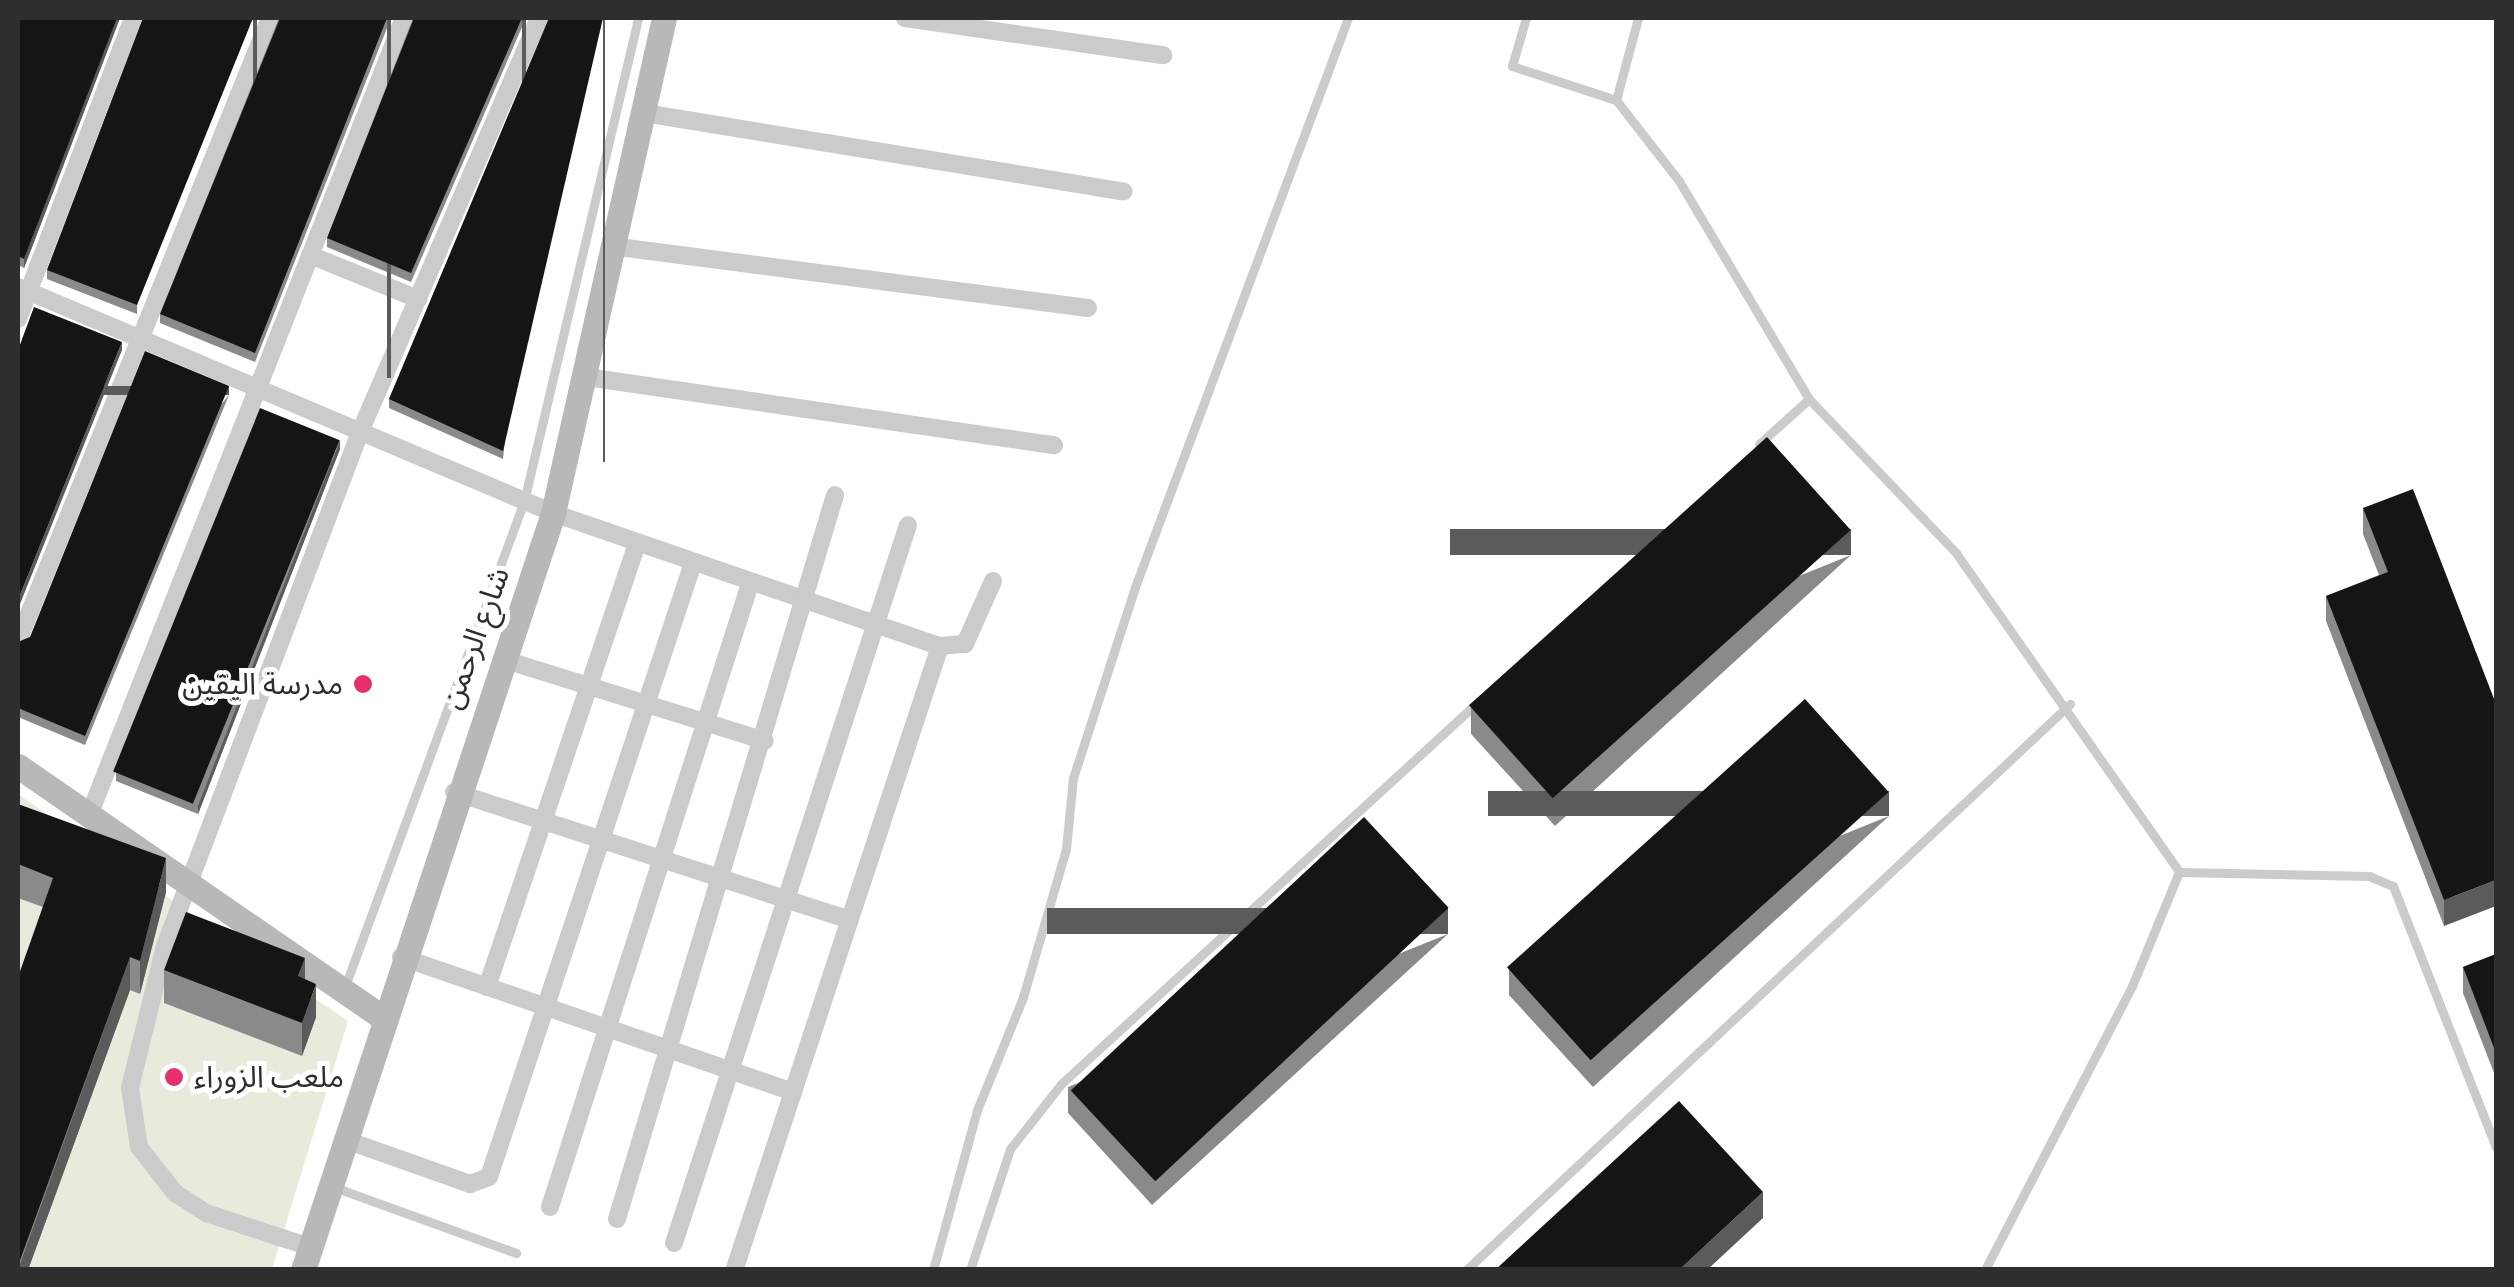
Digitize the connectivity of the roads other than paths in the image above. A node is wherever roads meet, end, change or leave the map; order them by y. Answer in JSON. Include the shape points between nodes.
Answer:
{"nodes":[{"id":1,"x":133,"y":18,"type":"edge"},
{"id":2,"x":270,"y":18,"type":"edge"},
{"id":3,"x":404,"y":18,"type":"edge"},
{"id":4,"x":540,"y":18,"type":"edge"},
{"id":5,"x":638,"y":18,"type":"edge"},
{"id":6,"x":664,"y":18,"type":"edge"},
{"id":7,"x":905,"y":18,"type":"edge"},
{"id":8,"x":1348,"y":18,"type":"edge"},
{"id":9,"x":1526,"y":18,"type":"edge"},
{"id":10,"x":1638,"y":18,"type":"edge"},
{"id":11,"x":1163,"y":55,"type":"dead end"},
{"id":12,"x":1616,"y":100,"type":"junction"},
{"id":13,"x":644,"y":113,"type":"junction"},
{"id":14,"x":1124,"y":192,"type":"dead end"},
{"id":15,"x":611,"y":246,"type":"junction"},
{"id":16,"x":310,"y":255,"type":"junction"},
{"id":17,"x":23,"y":290,"type":"edge"},
{"id":18,"x":418,"y":299,"type":"junction"},
{"id":19,"x":1088,"y":308,"type":"dead end"},
{"id":20,"x":18,"y":319,"type":"edge"},
{"id":21,"x":138,"y":338,"type":"junction"},
{"id":22,"x":586,"y":377,"type":"junction"},
{"id":23,"x":257,"y":388,"type":"junction"},
{"id":24,"x":1809,"y":399,"type":"junction"},
{"id":25,"x":360,"y":432,"type":"junction"},
{"id":26,"x":1054,"y":445,"type":"dead end"},
{"id":27,"x":1750,"y":453,"type":"edge"},
{"id":28,"x":835,"y":495,"type":"dead end"},
{"id":29,"x":524,"y":501,"type":"junction"},
{"id":30,"x":553,"y":513,"type":"junction"},
{"id":31,"x":908,"y":525,"type":"dead end"},
{"id":32,"x":637,"y":544,"type":"junction"},
{"id":33,"x":692,"y":566,"type":"junction"},
{"id":34,"x":993,"y":581,"type":"dead end"},
{"id":35,"x":749,"y":588,"type":"junction"},
{"id":36,"x":804,"y":605,"type":"junction"},
{"id":37,"x":878,"y":624,"type":"junction"},
{"id":38,"x":18,"y":641,"type":"edge"},
{"id":39,"x":940,"y":646,"type":"junction"},
{"id":40,"x":502,"y":659,"type":"junction"},
{"id":41,"x":589,"y":686,"type":"junction"},
{"id":42,"x":1486,"y":694,"type":"edge"},
{"id":43,"x":647,"y":702,"type":"junction"},
{"id":44,"x":2070,"y":704,"type":"junction"},
{"id":45,"x":706,"y":721,"type":"junction"},
{"id":46,"x":765,"y":741,"type":"junction"},
{"id":47,"x":18,"y":766,"type":"edge"},
{"id":48,"x":454,"y":792,"type":"junction"},
{"id":49,"x":88,"y":818,"type":"junction"},
{"id":50,"x":544,"y":821,"type":"junction"},
{"id":51,"x":601,"y":840,"type":"junction"},
{"id":52,"x":662,"y":859,"type":"junction"},
{"id":53,"x":2179,"y":872,"type":"junction"},
{"id":54,"x":724,"y":879,"type":"junction"},
{"id":55,"x":190,"y":889,"type":"junction"},
{"id":56,"x":786,"y":899,"type":"junction"},
{"id":57,"x":845,"y":918,"type":"junction"},
{"id":58,"x":401,"y":958,"type":"junction"},
{"id":59,"x":487,"y":987,"type":"junction"},
{"id":60,"x":344,"y":992,"type":"junction"},
{"id":61,"x":546,"y":1007,"type":"junction"},
{"id":62,"x":380,"y":1016,"type":"junction"},
{"id":63,"x":608,"y":1028,"type":"junction"},
{"id":64,"x":670,"y":1050,"type":"junction"},
{"id":65,"x":730,"y":1070,"type":"junction"},
{"id":66,"x":793,"y":1092,"type":"junction"},
{"id":67,"x":343,"y":1139,"type":"junction"},
{"id":68,"x":2496,"y":1147,"type":"edge"},
{"id":69,"x":329,"y":1185,"type":"junction"},
{"id":70,"x":550,"y":1207,"type":"dead end"},
{"id":71,"x":617,"y":1219,"type":"dead end"},
{"id":72,"x":674,"y":1243,"type":"dead end"},
{"id":73,"x":516,"y":1253,"type":"dead end"},
{"id":74,"x":307,"y":1258,"type":"edge"},
{"id":75,"x":735,"y":1268,"type":"edge"},
{"id":76,"x":932,"y":1270,"type":"edge"},
{"id":77,"x":970,"y":1270,"type":"edge"},
{"id":78,"x":1466,"y":1270,"type":"edge"},
{"id":79,"x":1985,"y":1270,"type":"edge"}],
"edges":[{"from":1,"to":17,"type":"street"},
{"from":2,"to":21,"type":"street"},
{"from":3,"to":16,"type":"street"},
{"from":4,"to":18,"type":"street"},
{"from":5,"to":29,"type":"lane"},
{"from":6,"to":13,"type":"street","name":"شارع الرحمن"},
{"from":7,"to":11,"type":"street"},
{"from":8,"to":76,"type":"lane","via":[[1130,604],[1073,778],[1066,849]]},
{"from":9,"to":12,"type":"lane","via":[[1512,66]]},
{"from":10,"to":12,"type":"lane"},
{"from":12,"to":24,"type":"lane","via":[[1679,181]]},
{"from":13,"to":14,"type":"street"},
{"from":13,"to":15,"type":"street","name":"شارع الرحمن"},
{"from":15,"to":19,"type":"street"},
{"from":15,"to":22,"type":"street","name":"شارع الرحمن"},
{"from":16,"to":18,"type":"street"},
{"from":16,"to":23,"type":"street"},
{"from":17,"to":20,"type":"street"},
{"from":17,"to":21,"type":"street"},
{"from":18,"to":25,"type":"street"},
{"from":21,"to":23,"type":"street"},
{"from":21,"to":38,"type":"street"},
{"from":22,"to":26,"type":"street"},
{"from":22,"to":30,"type":"street","name":"شارع الرحمن"},
{"from":23,"to":25,"type":"street"},
{"from":23,"to":49,"type":"street"},
{"from":24,"to":27,"type":"lane"},
{"from":24,"to":44,"type":"lane","via":[[1956,553]]},
{"from":25,"to":29,"type":"street"},
{"from":25,"to":55,"type":"street"},
{"from":28,"to":36,"type":"street"},
{"from":29,"to":30,"type":"street"},
{"from":29,"to":60,"type":"lane"},
{"from":30,"to":32,"type":"street"},
{"from":30,"to":40,"type":"street","name":"شارع الرحمن"},
{"from":31,"to":37,"type":"street"},
{"from":32,"to":33,"type":"street"},
{"from":32,"to":41,"type":"street"},
{"from":33,"to":35,"type":"street"},
{"from":33,"to":43,"type":"street"},
{"from":34,"to":39,"type":"street","via":[[965,644]]},
{"from":35,"to":36,"type":"street"},
{"from":35,"to":45,"type":"street"},
{"from":36,"to":37,"type":"street"},
{"from":36,"to":46,"type":"street"},
{"from":37,"to":39,"type":"street"},
{"from":37,"to":56,"type":"street"},
{"from":39,"to":57,"type":"street"},
{"from":40,"to":41,"type":"street"},
{"from":40,"to":48,"type":"street","name":"شارع الرحمن"},
{"from":41,"to":43,"type":"street"},
{"from":41,"to":50,"type":"street"},
{"from":42,"to":77,"type":"lane","via":[[1061,1084],[1010,1148]]},
{"from":43,"to":45,"type":"street"},
{"from":43,"to":51,"type":"street"},
{"from":44,"to":53,"type":"lane"},
{"from":44,"to":78,"type":"lane"},
{"from":45,"to":46,"type":"street"},
{"from":45,"to":52,"type":"street"},
{"from":46,"to":54,"type":"street"},
{"from":47,"to":49,"type":"street"},
{"from":48,"to":50,"type":"street"},
{"from":48,"to":58,"type":"street","name":"شارع الرحمن"},
{"from":49,"to":55,"type":"street"},
{"from":50,"to":51,"type":"street"},
{"from":50,"to":59,"type":"street"},
{"from":51,"to":52,"type":"street"},
{"from":51,"to":61,"type":"street"},
{"from":52,"to":54,"type":"street"},
{"from":52,"to":63,"type":"street"},
{"from":53,"to":68,"type":"lane","via":[[2369,876],[2393,886]]},
{"from":53,"to":79,"type":"lane","via":[[2132,986]]},
{"from":54,"to":56,"type":"street"},
{"from":54,"to":64,"type":"street"},
{"from":55,"to":60,"type":"street"},
{"from":55,"to":74,"type":"street","via":[[130,1088],[138,1147],[165,1183],[206,1213]]},
{"from":56,"to":57,"type":"street"},
{"from":56,"to":65,"type":"street"},
{"from":57,"to":66,"type":"street"},
{"from":58,"to":59,"type":"street"},
{"from":58,"to":62,"type":"street","name":"شارع الرحمن"},
{"from":59,"to":61,"type":"street"},
{"from":60,"to":62,"type":"street"},
{"from":61,"to":63,"type":"street"},
{"from":61,"to":67,"type":"street","via":[[480,1183]]},
{"from":62,"to":67,"type":"street","name":"شارع الرحمن"},
{"from":63,"to":64,"type":"street"},
{"from":63,"to":70,"type":"street"},
{"from":64,"to":65,"type":"street"},
{"from":64,"to":71,"type":"street"},
{"from":65,"to":66,"type":"street"},
{"from":65,"to":72,"type":"street"},
{"from":66,"to":75,"type":"street"},
{"from":67,"to":69,"type":"street","name":"شارع الرحمن"},
{"from":69,"to":73,"type":"lane"},
{"from":69,"to":74,"type":"street","name":"شارع الرحمن"}]}
